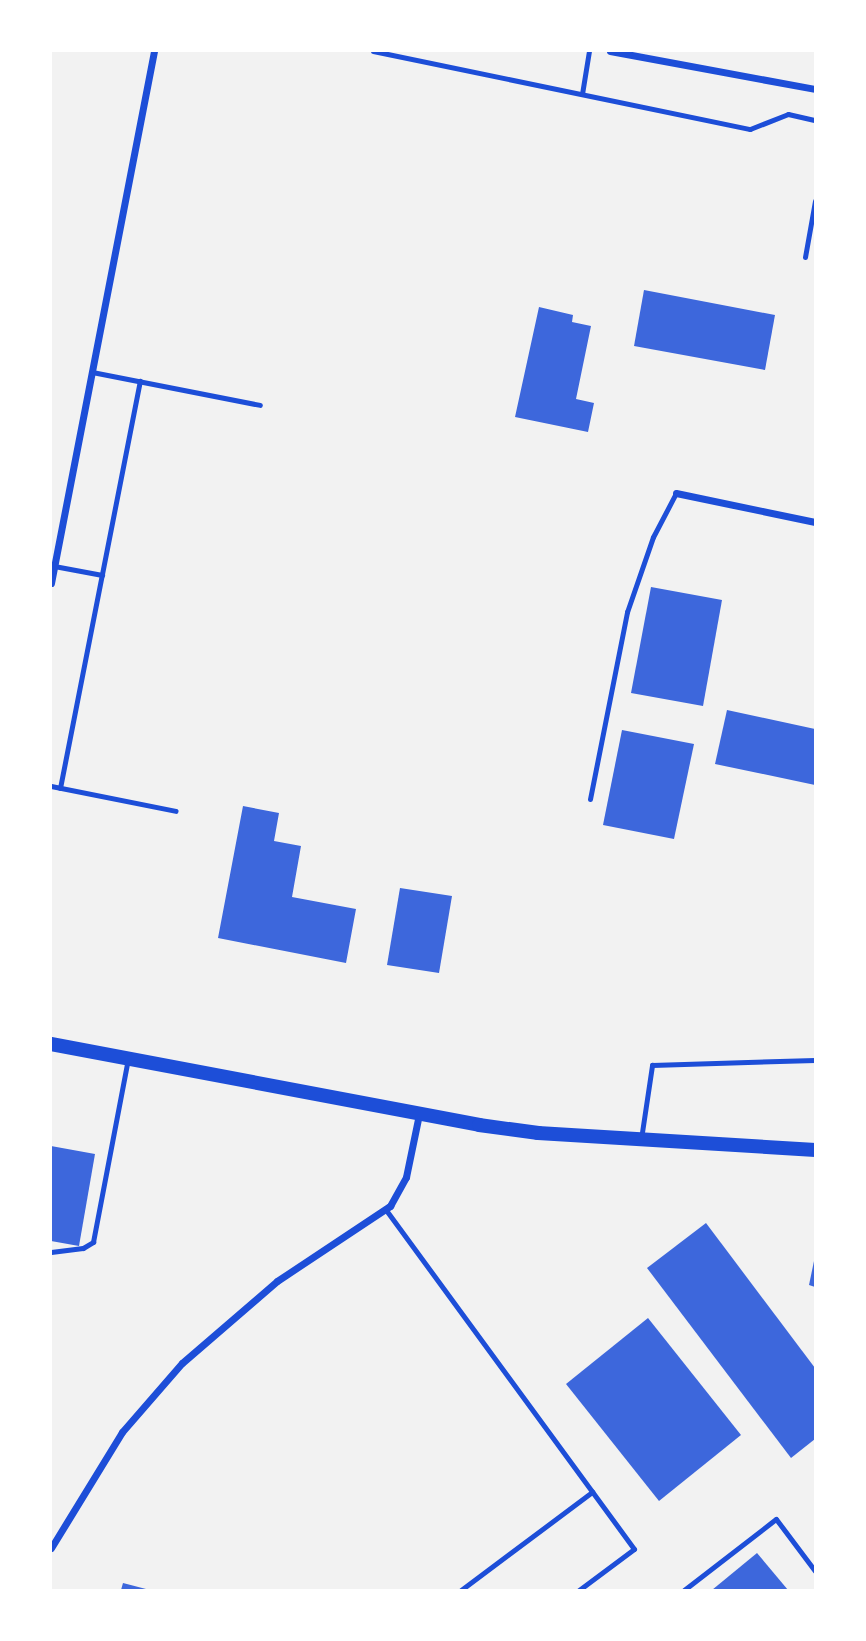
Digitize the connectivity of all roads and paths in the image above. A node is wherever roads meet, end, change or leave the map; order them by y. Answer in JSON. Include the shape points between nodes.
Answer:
{"nodes":[{"id":1,"x":154,"y":51,"type":"edge"},
{"id":2,"x":373,"y":51,"type":"edge"},
{"id":3,"x":589,"y":51,"type":"edge"},
{"id":4,"x":610,"y":51,"type":"edge"},
{"id":5,"x":815,"y":89,"type":"edge"},
{"id":6,"x":582,"y":93,"type":"junction"},
{"id":7,"x":815,"y":120,"type":"edge"},
{"id":8,"x":815,"y":201,"type":"edge"},
{"id":9,"x":805,"y":257,"type":"dead end"},
{"id":10,"x":92,"y":372,"type":"junction"},
{"id":11,"x":140,"y":381,"type":"junction"},
{"id":12,"x":260,"y":405,"type":"dead end"},
{"id":13,"x":676,"y":493,"type":"joint"},
{"id":14,"x":815,"y":522,"type":"edge"},
{"id":15,"x":54,"y":566,"type":"junction"},
{"id":16,"x":102,"y":575,"type":"junction"},
{"id":17,"x":51,"y":583,"type":"edge"},
{"id":18,"x":51,"y":786,"type":"edge"},
{"id":19,"x":60,"y":788,"type":"junction"},
{"id":20,"x":590,"y":799,"type":"dead end"},
{"id":21,"x":176,"y":811,"type":"dead end"},
{"id":22,"x":51,"y":1044,"type":"edge"},
{"id":23,"x":128,"y":1059,"type":"junction"},
{"id":24,"x":815,"y":1060,"type":"edge"},
{"id":25,"x":419,"y":1114,"type":"junction"},
{"id":26,"x":641,"y":1139,"type":"junction"},
{"id":27,"x":815,"y":1150,"type":"edge"},
{"id":28,"x":386,"y":1210,"type":"junction"},
{"id":29,"x":51,"y":1252,"type":"edge"},
{"id":30,"x":592,"y":1492,"type":"junction"},
{"id":31,"x":51,"y":1548,"type":"edge"},
{"id":32,"x":815,"y":1571,"type":"edge"},
{"id":33,"x":461,"y":1590,"type":"edge"},
{"id":34,"x":579,"y":1590,"type":"edge"},
{"id":35,"x":684,"y":1590,"type":"edge"}],
"edges":[{"from":1,"to":10,"type":"street"},
{"from":2,"to":6,"type":"lane"},
{"from":3,"to":6,"type":"lane"},
{"from":4,"to":5,"type":"street"},
{"from":6,"to":7,"type":"lane","via":[[750,129],[788,114]]},
{"from":8,"to":9,"type":"lane"},
{"from":10,"to":11,"type":"lane"},
{"from":10,"to":15,"type":"street"},
{"from":11,"to":12,"type":"lane"},
{"from":11,"to":16,"type":"lane"},
{"from":13,"to":14,"type":"street"},
{"from":13,"to":20,"type":"lane","via":[[653,537],[627,612]]},
{"from":15,"to":16,"type":"lane"},
{"from":15,"to":17,"type":"street"},
{"from":16,"to":19,"type":"lane"},
{"from":18,"to":19,"type":"lane"},
{"from":19,"to":21,"type":"lane"},
{"from":22,"to":23,"type":"main road"},
{"from":23,"to":25,"type":"main road"},
{"from":23,"to":29,"type":"lane","via":[[93,1242],[83,1248]]},
{"from":24,"to":26,"type":"lane","via":[[652,1065]]},
{"from":25,"to":26,"type":"main road","via":[[538,1133]]},
{"from":25,"to":28,"type":"street","via":[[406,1177]]},
{"from":26,"to":27,"type":"main road"},
{"from":28,"to":30,"type":"lane"},
{"from":28,"to":31,"type":"street","via":[[277,1281],[182,1363],[122,1432]]},
{"from":30,"to":33,"type":"lane"},
{"from":30,"to":34,"type":"lane","via":[[634,1549]]},
{"from":32,"to":35,"type":"lane","via":[[776,1519]]}]}
